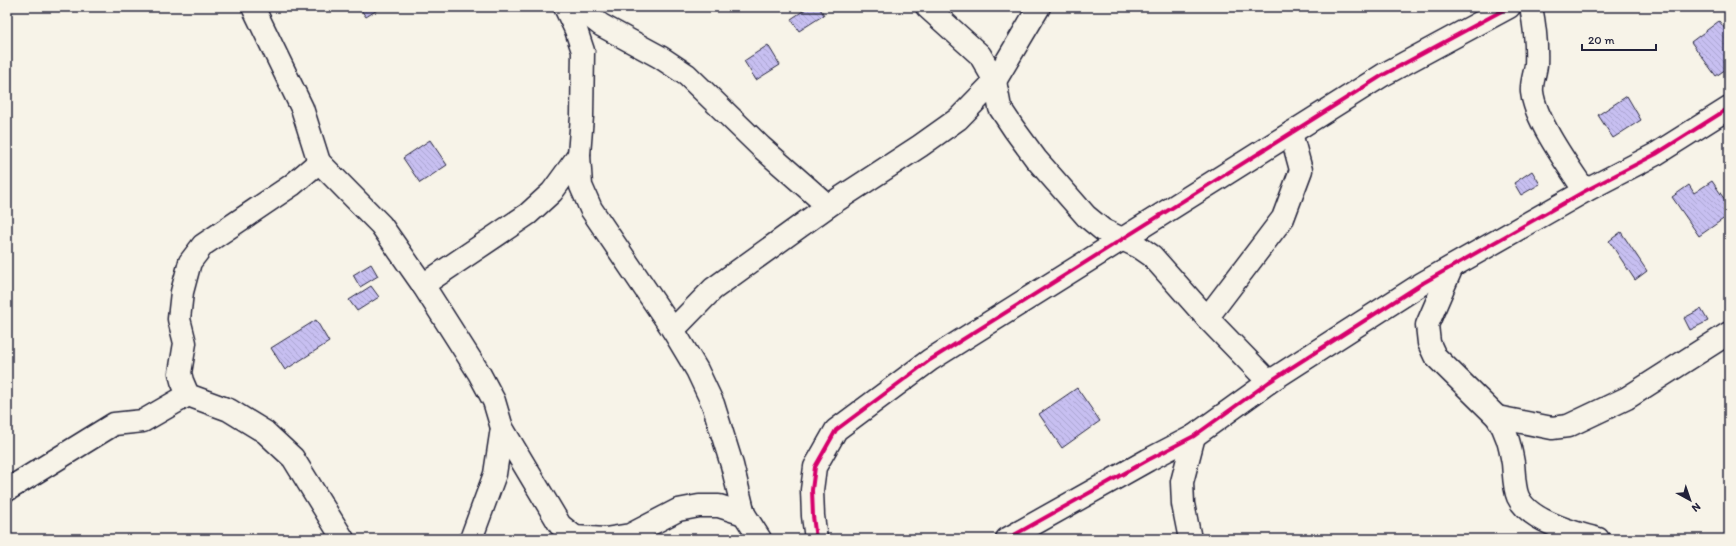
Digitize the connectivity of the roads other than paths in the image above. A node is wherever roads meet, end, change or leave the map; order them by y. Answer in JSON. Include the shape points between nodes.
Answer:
{"nodes":[{"id":1,"x":253,"y":7,"type":"edge"},
{"id":2,"x":565,"y":7,"type":"edge"},
{"id":3,"x":578,"y":7,"type":"edge"},
{"id":4,"x":927,"y":7,"type":"edge"},
{"id":5,"x":1039,"y":7,"type":"edge"},
{"id":6,"x":1509,"y":7,"type":"edge"},
{"id":7,"x":1532,"y":7,"type":"edge"},
{"id":8,"x":995,"y":81,"type":"junction"},
{"id":9,"x":1729,"y":108,"type":"edge"},
{"id":10,"x":1291,"y":133,"type":"junction"},
{"id":11,"x":579,"y":155,"type":"junction"},
{"id":12,"x":319,"y":162,"type":"junction"},
{"id":13,"x":1585,"y":191,"type":"junction"},
{"id":14,"x":828,"y":206,"type":"junction"},
{"id":15,"x":1123,"y":240,"type":"junction"},
{"id":16,"x":1452,"y":267,"type":"junction"},
{"id":17,"x":423,"y":285,"type":"junction"},
{"id":18,"x":1207,"y":318,"type":"junction"},
{"id":19,"x":673,"y":330,"type":"junction"},
{"id":20,"x":1729,"y":333,"type":"edge"},
{"id":21,"x":1269,"y":382,"type":"junction"},
{"id":22,"x":188,"y":395,"type":"junction"},
{"id":23,"x":1497,"y":417,"type":"junction"},
{"id":24,"x":502,"y":428,"type":"junction"},
{"id":25,"x":1194,"y":436,"type":"junction"},
{"id":26,"x":7,"y":490,"type":"edge"},
{"id":27,"x":744,"y":514,"type":"junction"},
{"id":28,"x":343,"y":539,"type":"edge"},
{"id":29,"x":471,"y":539,"type":"edge"},
{"id":30,"x":760,"y":539,"type":"edge"},
{"id":31,"x":816,"y":539,"type":"edge"},
{"id":32,"x":1008,"y":539,"type":"edge"},
{"id":33,"x":1190,"y":539,"type":"edge"},
{"id":34,"x":1598,"y":539,"type":"edge"}],
"edges":[{"from":1,"to":12,"type":"street","via":[[302,108]]},
{"from":2,"to":11,"type":"street","via":[[583,51]]},
{"from":3,"to":14,"type":"street","via":[[600,25],[660,57],[687,76]]},
{"from":4,"to":8,"type":"street","via":[[980,55]]},
{"from":5,"to":8,"type":"street"},
{"from":6,"to":10,"type":"street","via":[[1383,75]]},
{"from":7,"to":13,"type":"street","via":[[1537,38],[1532,91],[1537,110]]},
{"from":8,"to":14,"type":"street","via":[[958,119]]},
{"from":8,"to":15,"type":"street","via":[[1000,108],[1036,159],[1086,216],[1103,230]]},
{"from":9,"to":13,"type":"street","via":[[1656,154]]},
{"from":10,"to":15,"type":"street"},
{"from":10,"to":18,"type":"street","via":[[1301,170],[1283,218]]},
{"from":11,"to":17,"type":"street","via":[[552,192],[528,214]]},
{"from":11,"to":19,"type":"street","via":[[581,186],[591,209]]},
{"from":12,"to":17,"type":"street","via":[[381,224]]},
{"from":12,"to":22,"type":"street","via":[[292,185],[203,245],[190,262],[182,292],[179,319],[185,343],[180,373]]},
{"from":13,"to":16,"type":"street"},
{"from":14,"to":19,"type":"street","via":[[713,289]]},
{"from":15,"to":18,"type":"street","via":[[1152,256]]},
{"from":15,"to":31,"type":"street","via":[[930,360],[836,430],[815,467],[812,490]]},
{"from":16,"to":21,"type":"street"},
{"from":16,"to":23,"type":"street","via":[[1427,325],[1428,343],[1435,356]]},
{"from":17,"to":24,"type":"street","via":[[479,373],[494,401]]},
{"from":18,"to":21,"type":"street"},
{"from":19,"to":27,"type":"street","via":[[697,370],[713,404],[734,471]]},
{"from":20,"to":23,"type":"street","via":[[1627,398],[1568,426],[1552,428]]},
{"from":21,"to":25,"type":"street"},
{"from":22,"to":26,"type":"street","via":[[144,421],[109,426]]},
{"from":22,"to":28,"type":"street","via":[[235,414],[265,432],[293,458]]},
{"from":23,"to":34,"type":"street","via":[[1509,439],[1518,496],[1526,508],[1546,522]]},
{"from":24,"to":27,"type":"street","via":[[560,525],[575,537],[605,539],[630,535],[678,510],[699,506],[719,506]]},
{"from":24,"to":29,"type":"street","via":[[495,474]]},
{"from":25,"to":32,"type":"street"},
{"from":25,"to":33,"type":"street","via":[[1182,482],[1183,504]]},
{"from":27,"to":30,"type":"street"}]}
